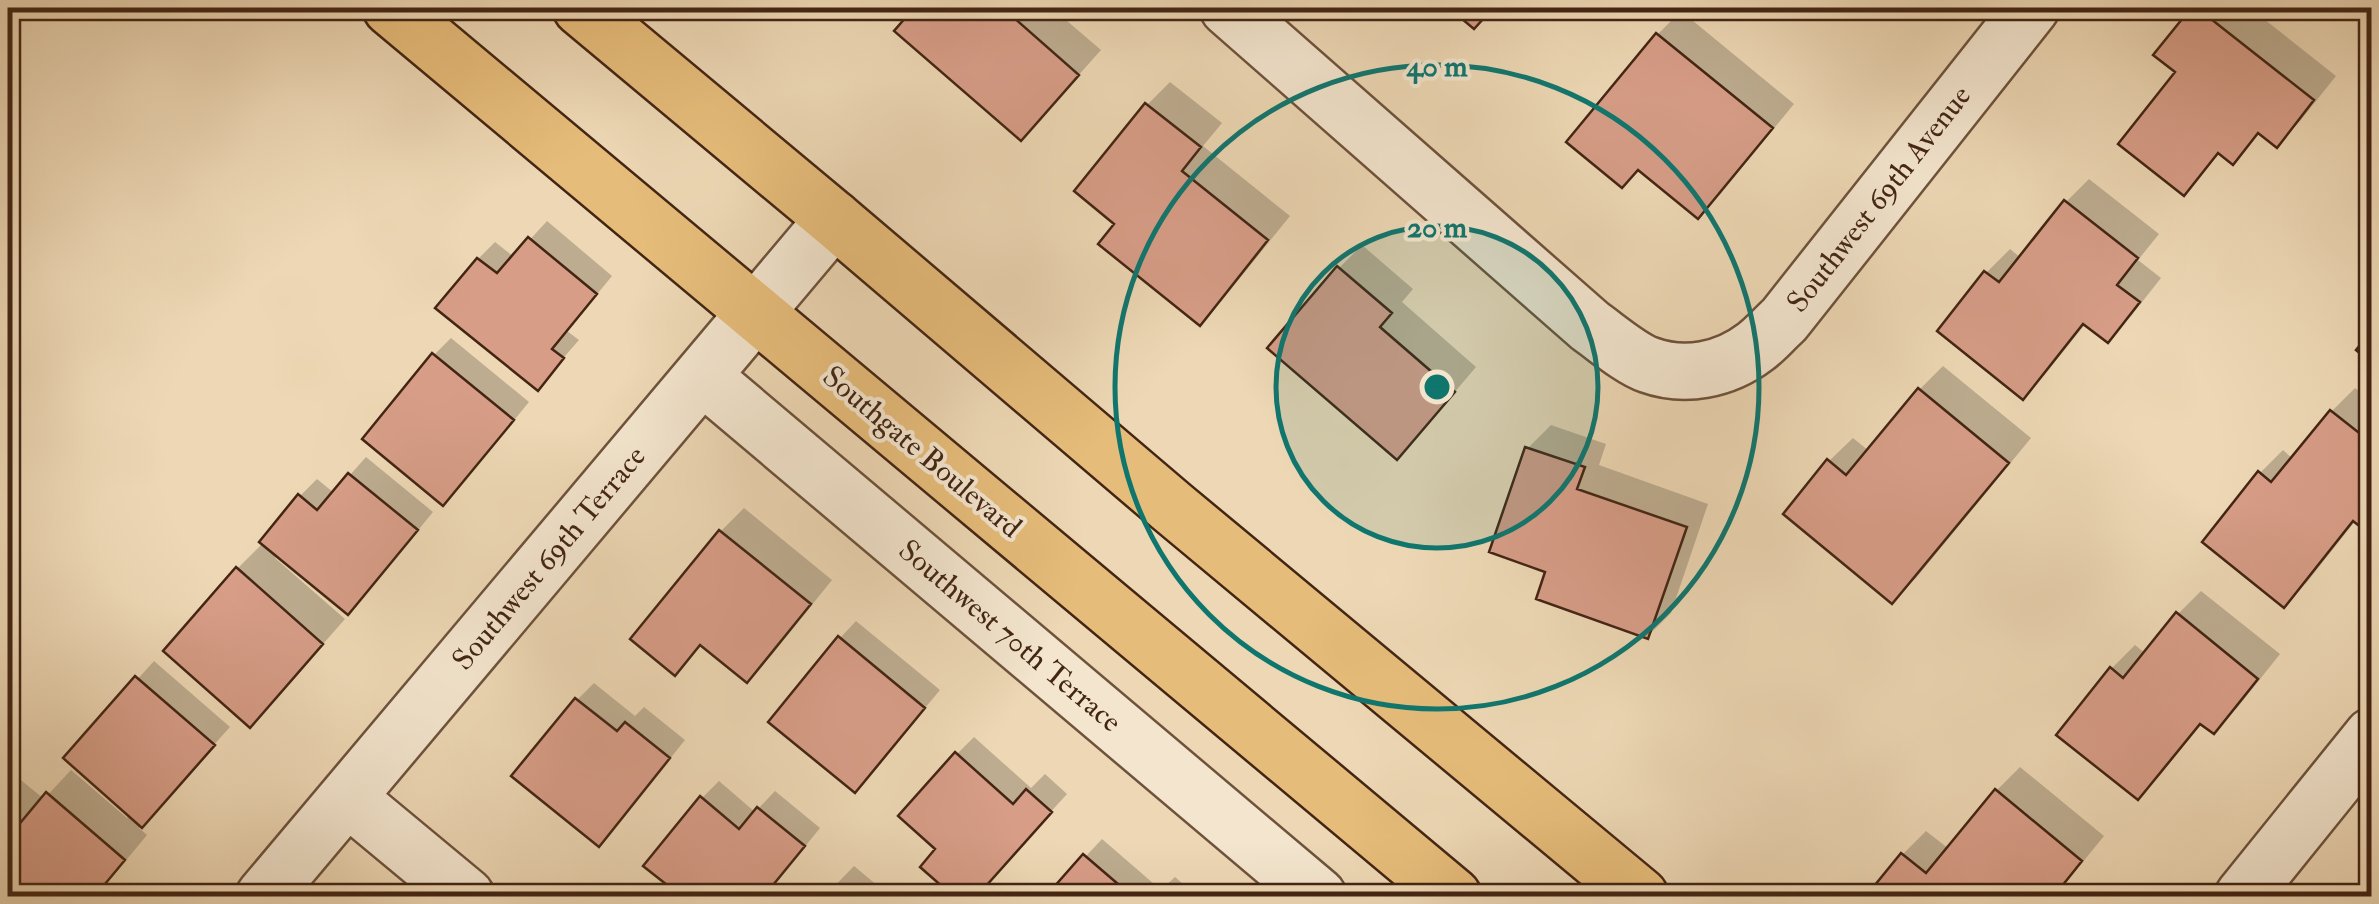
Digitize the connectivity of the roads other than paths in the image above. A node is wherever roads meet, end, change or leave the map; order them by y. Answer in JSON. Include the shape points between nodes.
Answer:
{"nodes":[{"id":1,"x":391,"y":8,"type":"edge"},
{"id":2,"x":580,"y":8,"type":"edge"},
{"id":3,"x":1228,"y":8,"type":"edge"},
{"id":4,"x":2031,"y":8,"type":"edge"},
{"id":5,"x":834,"y":219,"type":"junction"},
{"id":6,"x":755,"y":312,"type":"junction"},
{"id":7,"x":702,"y":376,"type":"junction"},
{"id":8,"x":2372,"y":736,"type":"edge"},
{"id":9,"x":348,"y":798,"type":"junction"},
{"id":10,"x":264,"y":896,"type":"edge"},
{"id":11,"x":466,"y":896,"type":"edge"},
{"id":12,"x":1318,"y":896,"type":"edge"},
{"id":13,"x":1453,"y":896,"type":"edge"},
{"id":14,"x":1640,"y":896,"type":"edge"},
{"id":15,"x":2244,"y":896,"type":"edge"}],
"edges":[{"from":1,"to":6,"type":"main road","name":"Southgate Boulevard"},
{"from":2,"to":5,"type":"main road"},
{"from":3,"to":4,"type":"street","name":"Southwest 69th Avenue","via":[[1590,326],[1647,365],[1680,372],[1709,369],[1754,348],[1784,320]]},
{"from":5,"to":6,"type":"street","name":"Southwest 69th Terrace"},
{"from":5,"to":14,"type":"main road"},
{"from":6,"to":7,"type":"street","name":"Southwest 69th Terrace"},
{"from":6,"to":13,"type":"main road","name":"Southgate Boulevard"},
{"from":7,"to":9,"type":"street","name":"Southwest 69th Terrace"},
{"from":7,"to":12,"type":"street","name":"Southwest 70th Terrace"},
{"from":8,"to":15,"type":"street"},
{"from":9,"to":10,"type":"street","name":"Southwest 69th Terrace"},
{"from":9,"to":11,"type":"street"}]}
